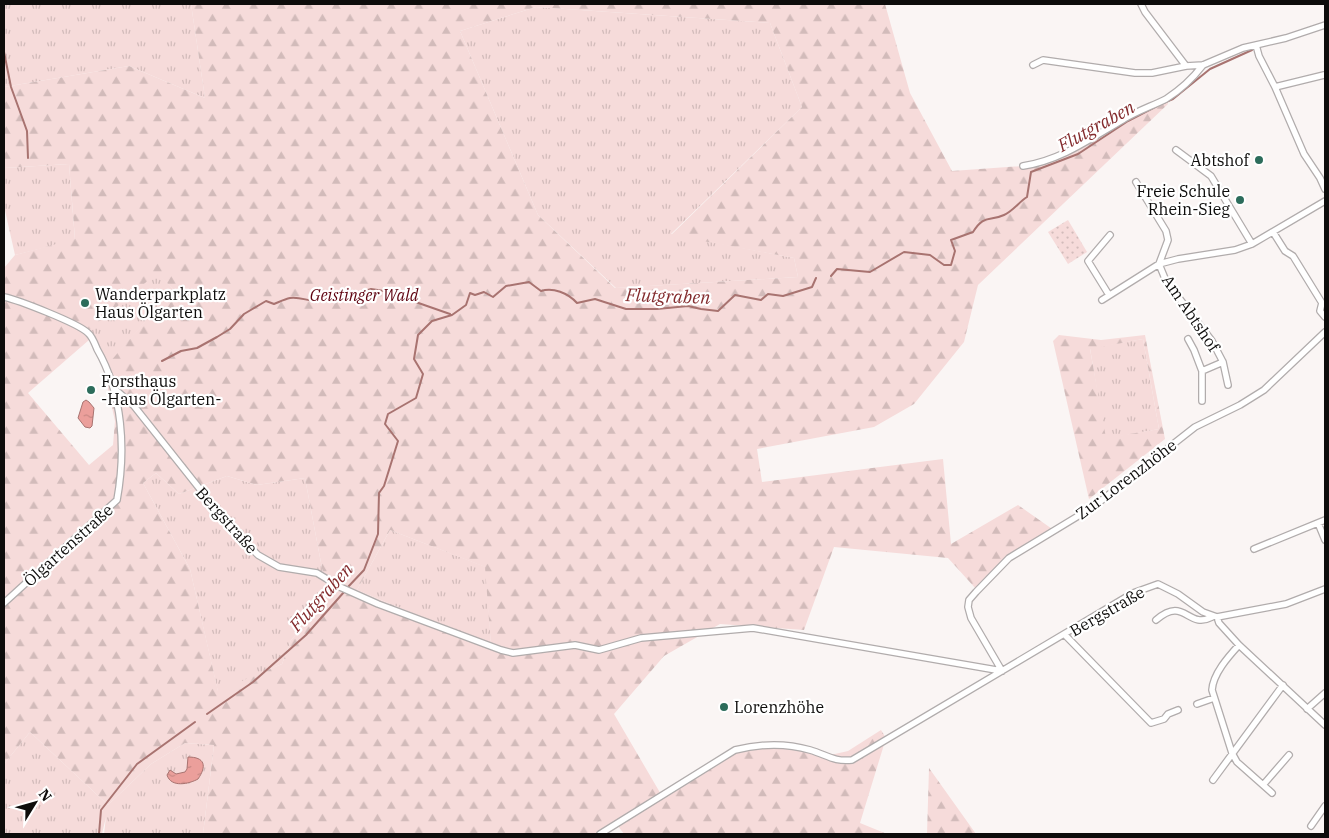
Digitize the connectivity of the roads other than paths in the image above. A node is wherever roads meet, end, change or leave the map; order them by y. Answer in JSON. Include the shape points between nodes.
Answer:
{"nodes":[{"id":1,"x":1141,"y":4,"type":"edge"},
{"id":2,"x":1325,"y":25,"type":"edge"},
{"id":3,"x":1256,"y":45,"type":"junction"},
{"id":4,"x":1033,"y":65,"type":"dead end"},
{"id":5,"x":1203,"y":65,"type":"junction"},
{"id":6,"x":1186,"y":66,"type":"junction"},
{"id":7,"x":1324,"y":75,"type":"edge"},
{"id":8,"x":1275,"y":88,"type":"junction"},
{"id":9,"x":1176,"y":150,"type":"dead end"},
{"id":10,"x":1023,"y":166,"type":"dead end"},
{"id":11,"x":1323,"y":176,"type":"edge"},
{"id":12,"x":1136,"y":182,"type":"dead end"},
{"id":13,"x":1325,"y":188,"type":"edge"},
{"id":14,"x":1325,"y":201,"type":"edge"},
{"id":15,"x":1273,"y":232,"type":"junction"},
{"id":16,"x":1110,"y":235,"type":"dead end"},
{"id":17,"x":1252,"y":244,"type":"junction"},
{"id":18,"x":1159,"y":264,"type":"junction"},
{"id":19,"x":1110,"y":295,"type":"junction"},
{"id":20,"x":4,"y":297,"type":"edge"},
{"id":21,"x":1102,"y":300,"type":"dead end"},
{"id":22,"x":1325,"y":317,"type":"edge"},
{"id":23,"x":1325,"y":332,"type":"edge"},
{"id":24,"x":1188,"y":339,"type":"dead end"},
{"id":25,"x":1223,"y":362,"type":"junction"},
{"id":26,"x":1202,"y":371,"type":"junction"},
{"id":27,"x":1228,"y":385,"type":"dead end"},
{"id":28,"x":116,"y":390,"type":"junction"},
{"id":29,"x":1202,"y":401,"type":"dead end"},
{"id":30,"x":1325,"y":520,"type":"edge"},
{"id":31,"x":1318,"y":523,"type":"junction"},
{"id":32,"x":1325,"y":540,"type":"edge"},
{"id":33,"x":1254,"y":549,"type":"dead end"},
{"id":34,"x":1325,"y":589,"type":"edge"},
{"id":35,"x":4,"y":603,"type":"edge"},
{"id":36,"x":1214,"y":617,"type":"junction"},
{"id":37,"x":1156,"y":620,"type":"dead end"},
{"id":38,"x":1065,"y":635,"type":"junction"},
{"id":39,"x":1239,"y":645,"type":"junction"},
{"id":40,"x":1002,"y":671,"type":"junction"},
{"id":41,"x":1283,"y":685,"type":"junction"},
{"id":42,"x":1325,"y":693,"type":"edge"},
{"id":43,"x":1214,"y":698,"type":"junction"},
{"id":44,"x":1197,"y":704,"type":"dead end"},
{"id":45,"x":1307,"y":709,"type":"junction"},
{"id":46,"x":1178,"y":710,"type":"dead end"},
{"id":47,"x":1325,"y":725,"type":"edge"},
{"id":48,"x":1232,"y":753,"type":"junction"},
{"id":49,"x":1290,"y":755,"type":"dead end"},
{"id":50,"x":1213,"y":780,"type":"dead end"},
{"id":51,"x":1263,"y":785,"type":"junction"},
{"id":52,"x":1272,"y":793,"type":"dead end"},
{"id":53,"x":1325,"y":806,"type":"edge"},
{"id":54,"x":1311,"y":826,"type":"dead end"},
{"id":55,"x":600,"y":834,"type":"edge"}],
"edges":[{"from":1,"to":6,"type":"street"},
{"from":2,"to":3,"type":"street"},
{"from":3,"to":5,"type":"street"},
{"from":3,"to":8,"type":"street"},
{"from":4,"to":6,"type":"street","via":[[1043,60],[1152,74]]},
{"from":5,"to":6,"type":"street"},
{"from":5,"to":10,"type":"street","via":[[1166,98],[1069,152]]},
{"from":7,"to":8,"type":"street"},
{"from":8,"to":11,"type":"street","via":[[1304,154]]},
{"from":9,"to":17,"type":"street","via":[[1211,176]]},
{"from":11,"to":13,"type":"street"},
{"from":12,"to":18,"type":"street","name":"Am Abtshof","via":[[1144,188],[1166,231],[1168,240]]},
{"from":14,"to":15,"type":"street","name":"Am Abtshof"},
{"from":15,"to":17,"type":"street","name":"Am Abtshof"},
{"from":15,"to":22,"type":"street","via":[[1285,251],[1293,256],[1322,303],[1320,310]]},
{"from":16,"to":19,"type":"street","via":[[1088,261]]},
{"from":17,"to":18,"type":"street","name":"Am Abtshof"},
{"from":18,"to":19,"type":"street","name":"Am Abtshof"},
{"from":18,"to":25,"type":"street","name":"Am Abtshof","via":[[1166,281],[1212,341]]},
{"from":19,"to":21,"type":"street","name":"Am Abtshof"},
{"from":20,"to":28,"type":"street","name":"Ölgartenstraße","via":[[89,333],[106,363]]},
{"from":23,"to":40,"type":"street","name":"Zur Lorenzhöhe","via":[[1264,390],[1195,427],[1093,507],[1010,558],[976,592],[969,600],[971,618]]},
{"from":24,"to":26,"type":"street","name":"Am Abtshof"},
{"from":25,"to":26,"type":"street","name":"Am Abtshof"},
{"from":25,"to":27,"type":"street","name":"Am Abtshof"},
{"from":26,"to":29,"type":"street","name":"Am Abtshof"},
{"from":28,"to":35,"type":"street","name":"Ölgartenstraße","via":[[121,426],[120,484],[116,500]]},
{"from":28,"to":40,"type":"street","name":"Bergstraße","via":[[134,406],[230,527],[258,555],[279,567],[317,573],[378,604],[513,653],[575,646],[599,650],[641,638],[753,628]]},
{"from":30,"to":31,"type":"street"},
{"from":31,"to":32,"type":"street"},
{"from":31,"to":33,"type":"street"},
{"from":34,"to":36,"type":"street","name":"Bergstraße","via":[[1286,604]]},
{"from":36,"to":37,"type":"street","name":"Bergstraße","via":[[1200,621],[1169,610]]},
{"from":36,"to":38,"type":"street","name":"Bergstraße","via":[[1158,584],[1133,593]]},
{"from":36,"to":39,"type":"street"},
{"from":38,"to":40,"type":"street","name":"Bergstraße"},
{"from":38,"to":46,"type":"street","via":[[1151,723]]},
{"from":39,"to":41,"type":"street"},
{"from":39,"to":43,"type":"street","via":[[1213,682]]},
{"from":40,"to":55,"type":"street","name":"Bergstraße","via":[[852,760],[836,760],[810,750],[772,745],[735,750]]},
{"from":41,"to":45,"type":"street"},
{"from":41,"to":48,"type":"street"},
{"from":42,"to":45,"type":"street"},
{"from":43,"to":44,"type":"street"},
{"from":43,"to":48,"type":"street"},
{"from":45,"to":47,"type":"street"},
{"from":48,"to":50,"type":"street"},
{"from":48,"to":51,"type":"street","via":[[1237,762]]},
{"from":49,"to":51,"type":"street"},
{"from":51,"to":52,"type":"street"},
{"from":53,"to":54,"type":"street"}]}
